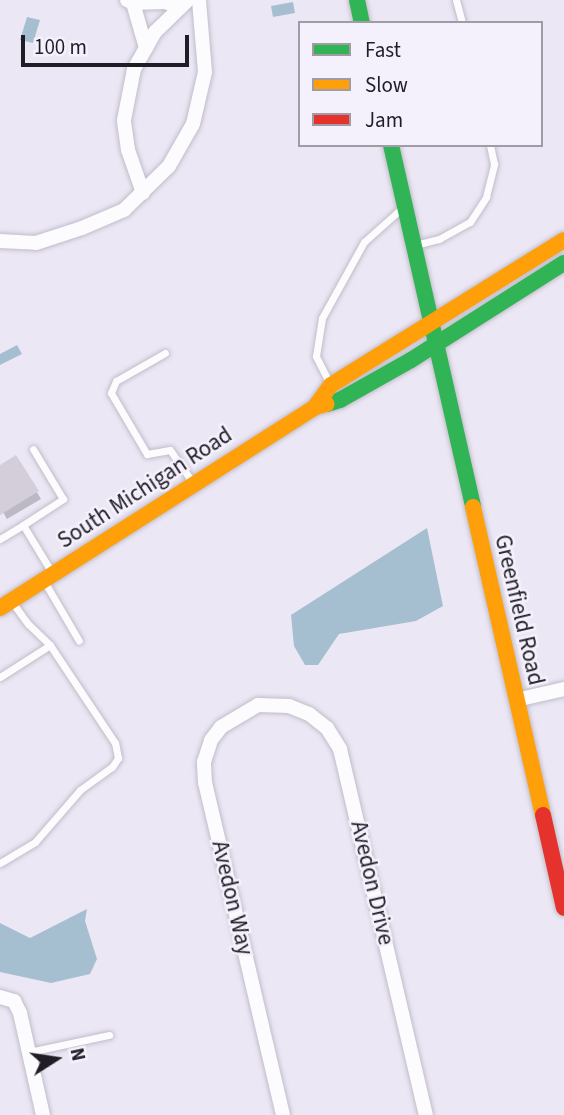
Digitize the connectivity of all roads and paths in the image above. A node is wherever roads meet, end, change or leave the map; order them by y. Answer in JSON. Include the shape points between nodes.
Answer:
{"nodes":[{"id":1,"x":199,"y":0,"type":"edge"},
{"id":2,"x":357,"y":0,"type":"edge"},
{"id":3,"x":457,"y":0,"type":"edge"},
{"id":4,"x":130,"y":2,"type":"edge"},
{"id":5,"x":184,"y":3,"type":"edge"},
{"id":6,"x":362,"y":21,"type":"edge"},
{"id":7,"x":462,"y":21,"type":"edge"},
{"id":8,"x":146,"y":48,"type":"junction"},
{"id":9,"x":391,"y":147,"type":"edge"},
{"id":10,"x":490,"y":147,"type":"edge"},
{"id":11,"x":143,"y":192,"type":"junction"},
{"id":12,"x":405,"y":205,"type":"junction"},
{"id":13,"x":564,"y":240,"type":"edge"},
{"id":14,"x":0,"y":241,"type":"edge"},
{"id":15,"x":414,"y":245,"type":"junction"},
{"id":16,"x":564,"y":263,"type":"edge"},
{"id":17,"x":431,"y":322,"type":"junction"},
{"id":18,"x":436,"y":345,"type":"junction"},
{"id":19,"x":165,"y":353,"type":"dead end"},
{"id":20,"x":331,"y":385,"type":"junction"},
{"id":21,"x":316,"y":407,"type":"junction"},
{"id":22,"x":33,"y":449,"type":"dead end"},
{"id":23,"x":193,"y":483,"type":"junction"},
{"id":24,"x":23,"y":524,"type":"junction"},
{"id":25,"x":0,"y":539,"type":"edge"},
{"id":26,"x":49,"y":577,"type":"junction"},
{"id":27,"x":6,"y":605,"type":"edge"},
{"id":28,"x":79,"y":641,"type":"dead end"},
{"id":29,"x":50,"y":645,"type":"junction"},
{"id":30,"x":0,"y":677,"type":"edge"},
{"id":31,"x":564,"y":689,"type":"edge"},
{"id":32,"x":516,"y":700,"type":"junction"},
{"id":33,"x":258,"y":705,"type":"joint"},
{"id":34,"x":0,"y":863,"type":"edge"},
{"id":35,"x":564,"y":908,"type":"edge"},
{"id":36,"x":7,"y":999,"type":"edge"},
{"id":37,"x":109,"y":1035,"type":"dead end"},
{"id":38,"x":29,"y":1052,"type":"junction"},
{"id":39,"x":43,"y":1115,"type":"edge"},
{"id":40,"x":284,"y":1115,"type":"edge"},
{"id":41,"x":426,"y":1115,"type":"edge"}],
"edges":[{"from":1,"to":11,"type":"street","via":[[205,72],[193,124],[169,166]]},
{"from":2,"to":6,"type":"main road"},
{"from":3,"to":7,"type":"lane"},
{"from":4,"to":5,"type":"street"},
{"from":4,"to":8,"type":"street"},
{"from":5,"to":8,"type":"street"},
{"from":8,"to":11,"type":"street","via":[[134,69],[124,120],[128,150]]},
{"from":9,"to":12,"type":"main road","name":"Greenfield Road"},
{"from":10,"to":15,"type":"lane","via":[[494,164],[486,197],[470,222],[439,239]]},
{"from":11,"to":14,"type":"street","via":[[124,210],[82,228],[36,243]]},
{"from":12,"to":15,"type":"main road","name":"Greenfield Road"},
{"from":12,"to":20,"type":"lane","via":[[364,242],[322,318],[316,356]]},
{"from":13,"to":17,"type":"main road","name":"South Michigan Road"},
{"from":15,"to":17,"type":"main road","name":"Greenfield Road"},
{"from":16,"to":18,"type":"main road","name":"South Michigan Road"},
{"from":17,"to":18,"type":"main road","name":"Greenfield Road"},
{"from":17,"to":20,"type":"main road","name":"South Michigan Road"},
{"from":18,"to":21,"type":"main road","name":"South Michigan Road","via":[[340,400]]},
{"from":18,"to":32,"type":"main road","name":"Greenfield Road"},
{"from":19,"to":23,"type":"lane","via":[[116,382],[111,393],[147,454],[170,450]]},
{"from":20,"to":21,"type":"main road","name":"South Michigan Road"},
{"from":21,"to":23,"type":"main road","name":"South Michigan Road"},
{"from":22,"to":24,"type":"lane","via":[[62,499]]},
{"from":23,"to":26,"type":"main road","name":"South Michigan Road"},
{"from":24,"to":25,"type":"lane"},
{"from":24,"to":26,"type":"lane"},
{"from":26,"to":27,"type":"main road","name":"South Michigan Road"},
{"from":26,"to":28,"type":"lane"},
{"from":27,"to":29,"type":"lane"},
{"from":29,"to":30,"type":"lane"},
{"from":29,"to":34,"type":"lane","via":[[116,743],[118,758],[80,790],[35,842]]},
{"from":31,"to":32,"type":"street"},
{"from":32,"to":35,"type":"main road","name":"Greenfield Road"},
{"from":33,"to":40,"type":"street","name":"Avedon Way","via":[[221,727],[211,740],[204,762],[205,783]]},
{"from":33,"to":41,"type":"street","name":"Avedon Drive","via":[[289,706],[309,714],[327,728],[340,749]]},
{"from":36,"to":38,"type":"street","via":[[20,1013]]},
{"from":37,"to":38,"type":"lane"},
{"from":38,"to":39,"type":"street"}]}
